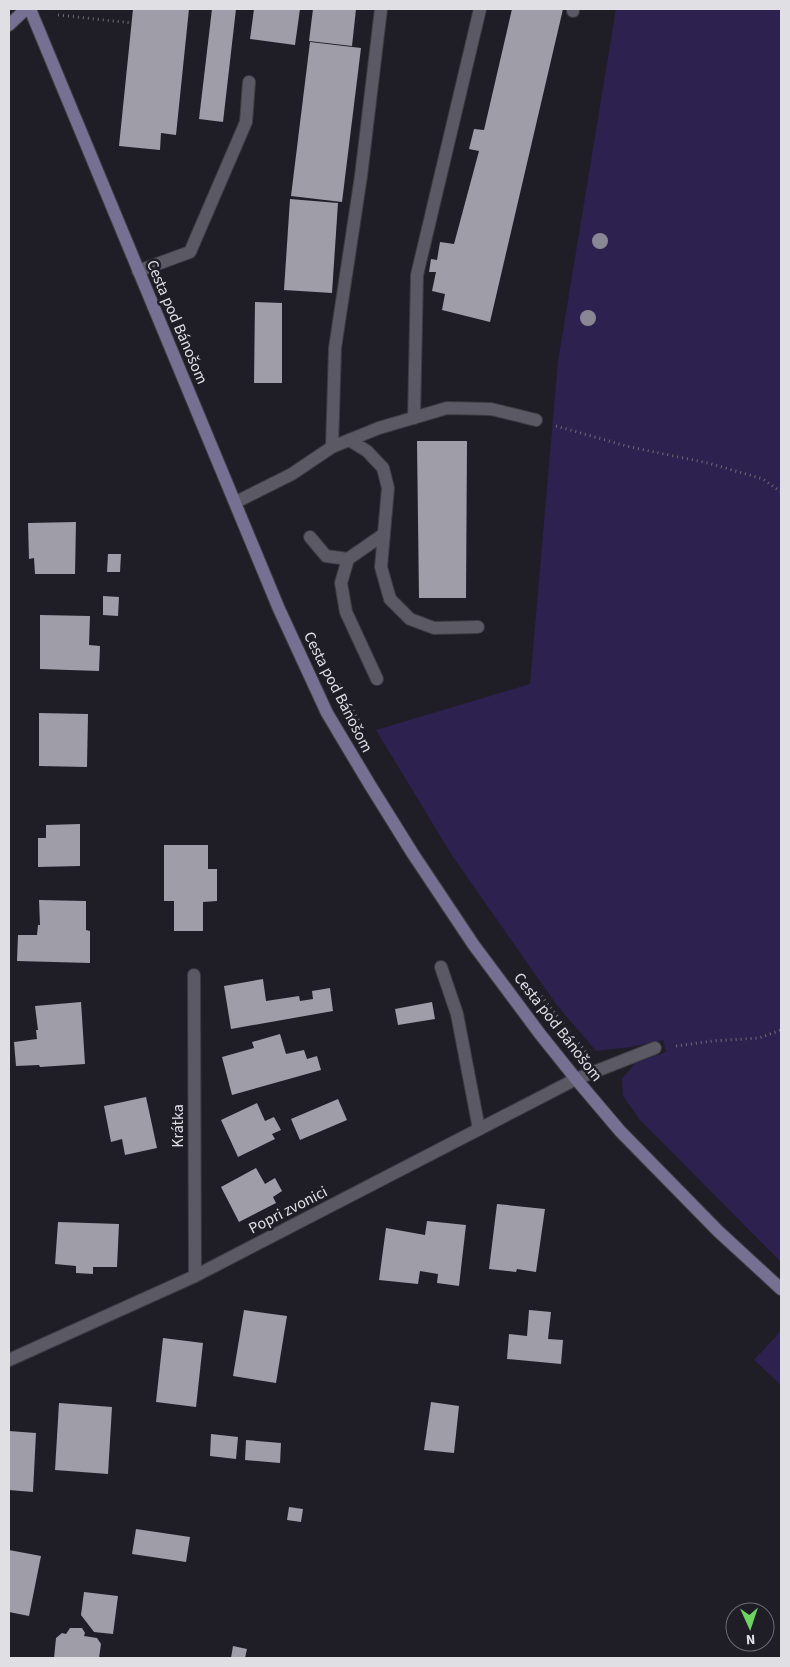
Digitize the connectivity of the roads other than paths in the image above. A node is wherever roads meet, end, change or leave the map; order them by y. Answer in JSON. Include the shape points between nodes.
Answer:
{"nodes":[{"id":1,"x":26,"y":9,"type":"edge"},
{"id":2,"x":30,"y":9,"type":"edge"},
{"id":3,"x":381,"y":9,"type":"edge"},
{"id":4,"x":480,"y":9,"type":"edge"},
{"id":5,"x":9,"y":25,"type":"edge"},
{"id":6,"x":249,"y":82,"type":"dead end"},
{"id":7,"x":138,"y":271,"type":"junction"},
{"id":8,"x":414,"y":418,"type":"junction"},
{"id":9,"x":536,"y":420,"type":"road end"},
{"id":10,"x":349,"y":440,"type":"junction"},
{"id":11,"x":332,"y":447,"type":"junction"},
{"id":12,"x":236,"y":502,"type":"junction"},
{"id":13,"x":384,"y":534,"type":"junction"},
{"id":14,"x":310,"y":537,"type":"dead end"},
{"id":15,"x":348,"y":559,"type":"junction"},
{"id":16,"x":478,"y":627,"type":"dead end"},
{"id":17,"x":377,"y":679,"type":"dead end"},
{"id":18,"x":441,"y":967,"type":"dead end"},
{"id":19,"x":194,"y":975,"type":"dead end"},
{"id":20,"x":655,"y":1048,"type":"road end"},
{"id":21,"x":576,"y":1079,"type":"junction"},
{"id":22,"x":479,"y":1129,"type":"junction"},
{"id":23,"x":195,"y":1276,"type":"junction"},
{"id":24,"x":781,"y":1289,"type":"edge"},
{"id":25,"x":9,"y":1360,"type":"edge"}],
"edges":[{"from":1,"to":5,"type":"street"},
{"from":2,"to":7,"type":"street","name":"Cesta pod Bánošom"},
{"from":3,"to":11,"type":"street","via":[[361,176],[335,348]]},
{"from":4,"to":8,"type":"street","via":[[418,275]]},
{"from":6,"to":7,"type":"street","via":[[246,122],[190,252]]},
{"from":7,"to":12,"type":"street","name":"Cesta pod Bánošom"},
{"from":8,"to":9,"type":"street","via":[[448,408],[491,408]]},
{"from":8,"to":10,"type":"street"},
{"from":10,"to":11,"type":"street"},
{"from":10,"to":13,"type":"street","via":[[367,451],[383,468],[388,488]]},
{"from":11,"to":12,"type":"street","via":[[292,474]]},
{"from":12,"to":21,"type":"street","name":"Cesta pod Bánošom","via":[[279,610],[327,713],[413,854],[473,944]]},
{"from":13,"to":15,"type":"street"},
{"from":13,"to":16,"type":"street","via":[[381,567],[390,599],[410,619],[434,628]]},
{"from":14,"to":15,"type":"street","via":[[326,556]]},
{"from":15,"to":17,"type":"street","via":[[341,583],[346,612]]},
{"from":18,"to":22,"type":"street","via":[[457,1014]]},
{"from":19,"to":23,"type":"street","name":"Krátka"},
{"from":20,"to":21,"type":"street","name":"Popri zvonici"},
{"from":21,"to":22,"type":"street","name":"Popri zvonici"},
{"from":21,"to":24,"type":"street","name":"Cesta pod Bánošom","via":[[704,1217]]},
{"from":22,"to":23,"type":"street","name":"Popri zvonici"},
{"from":23,"to":25,"type":"street","name":"Popri zvonici"}]}
